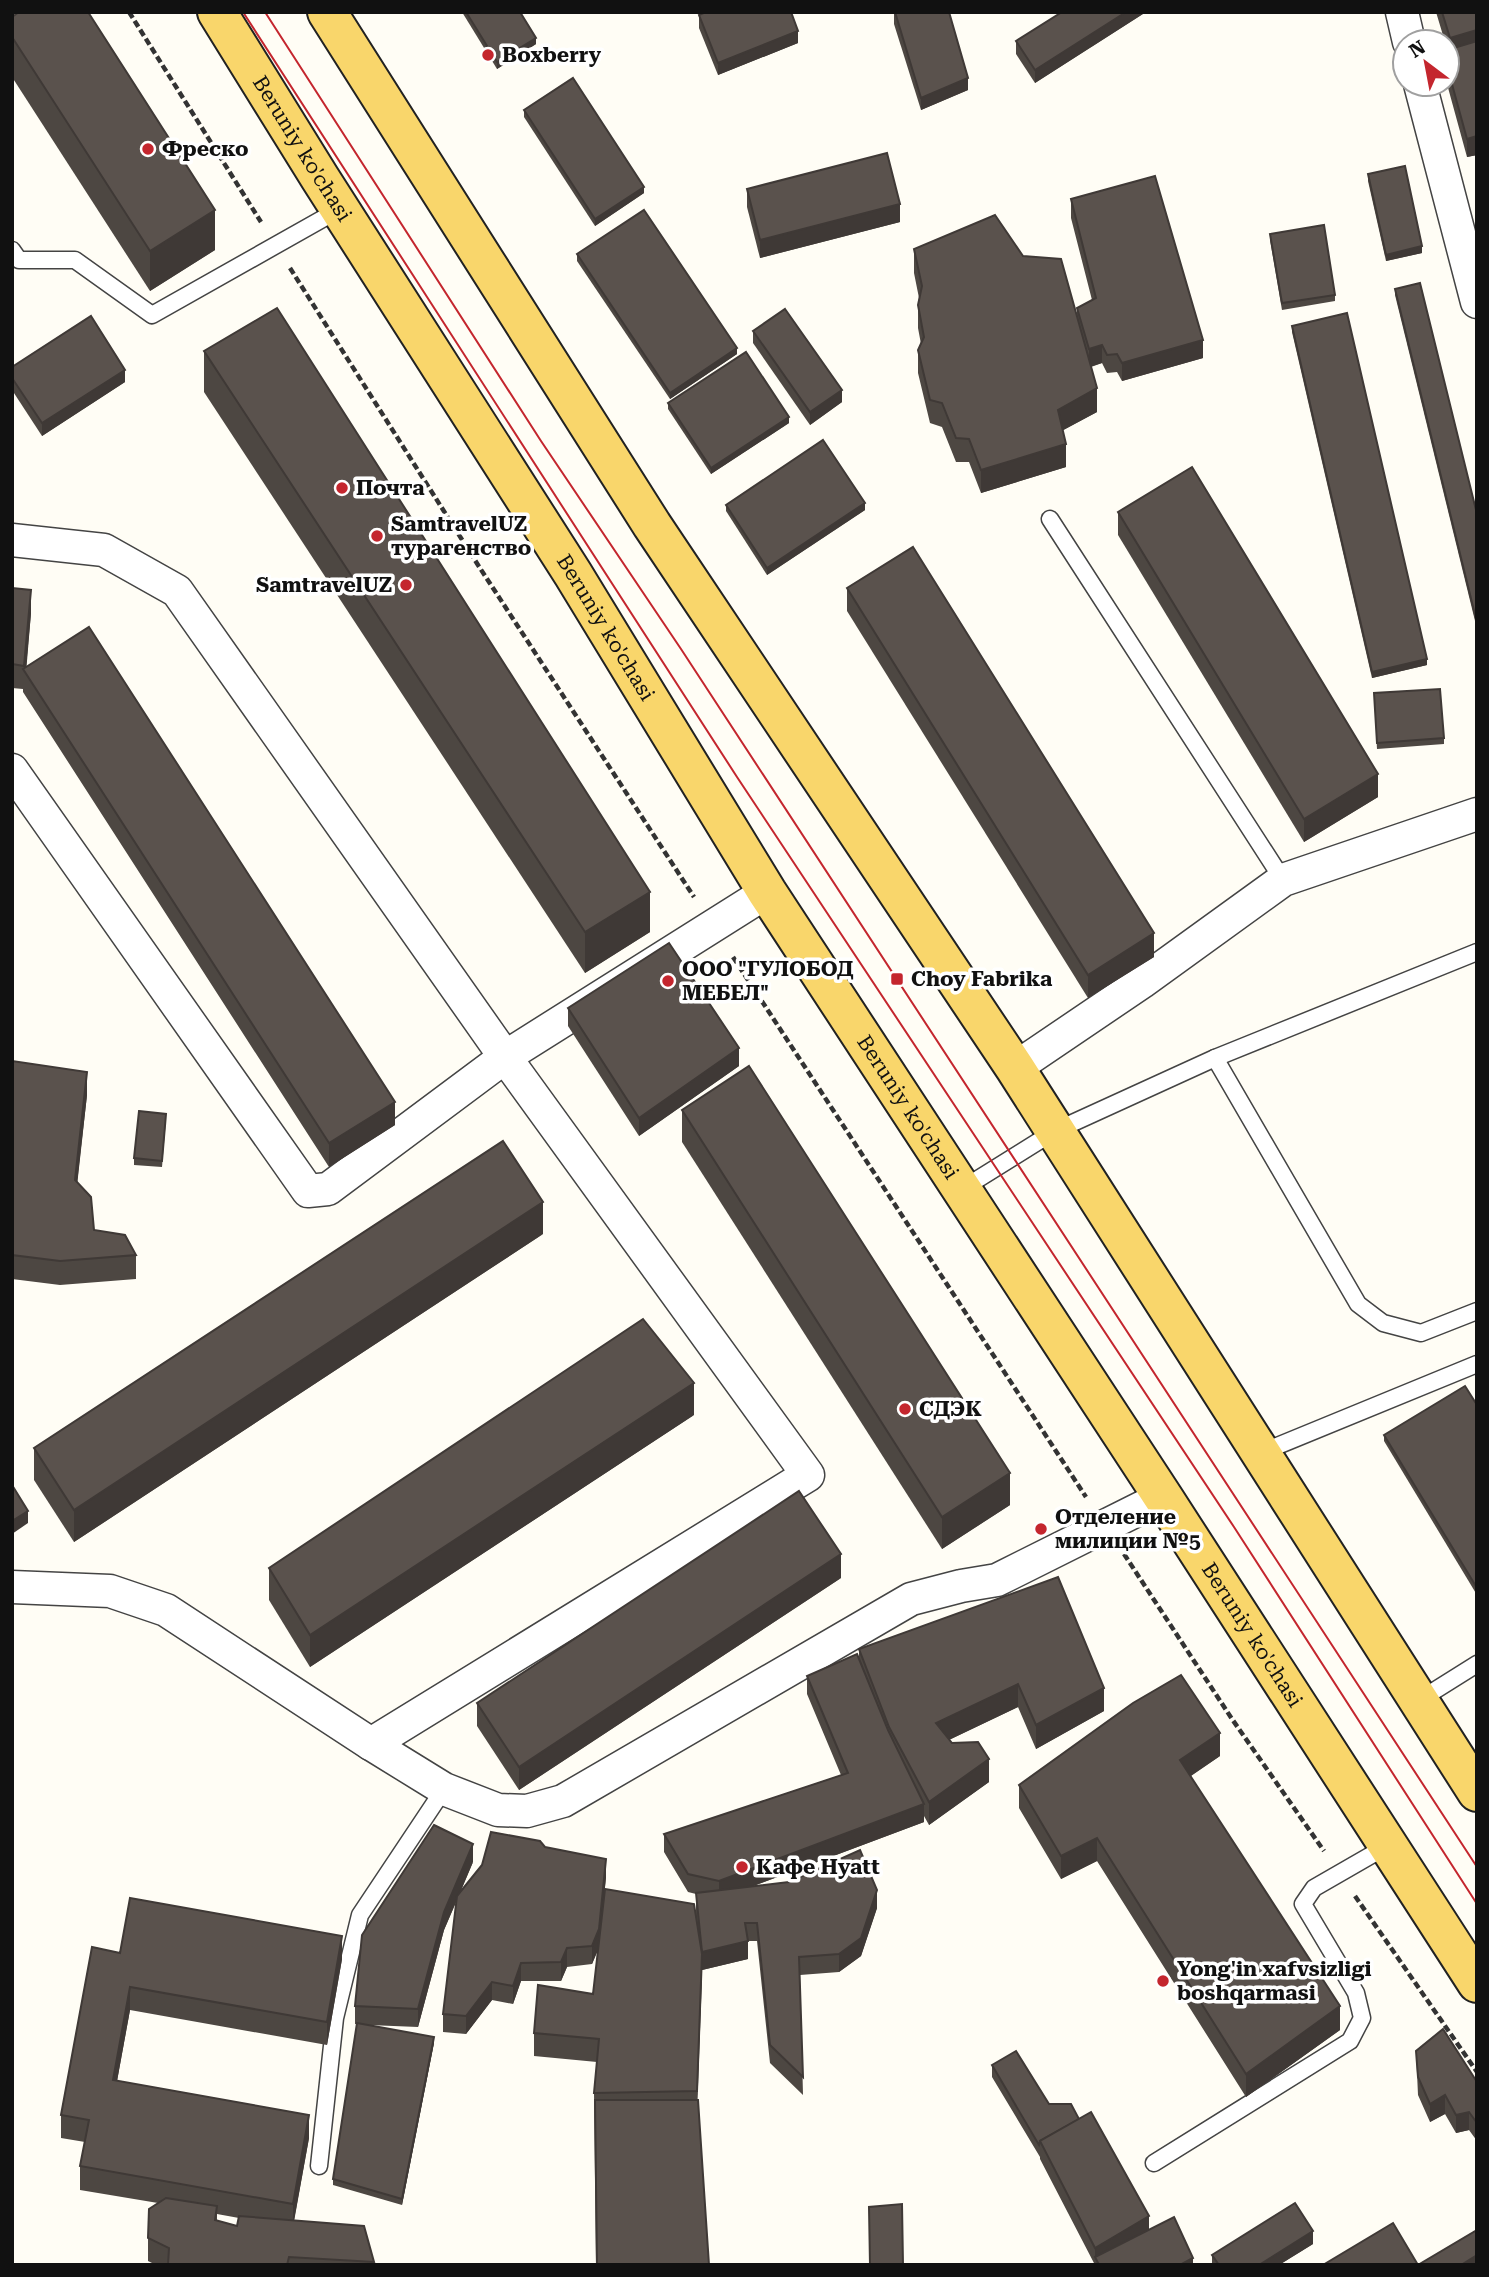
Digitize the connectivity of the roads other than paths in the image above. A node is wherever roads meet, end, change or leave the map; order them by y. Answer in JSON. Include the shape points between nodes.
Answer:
{"nodes":[{"id":1,"x":217,"y":12,"type":"edge"},
{"id":2,"x":327,"y":12,"type":"edge"},
{"id":3,"x":1424,"y":98,"type":"edge"},
{"id":4,"x":340,"y":209,"type":"junction"},
{"id":5,"x":12,"y":250,"type":"edge"},
{"id":6,"x":1477,"y":302,"type":"edge"},
{"id":7,"x":1050,"y":519,"type":"dead end"},
{"id":8,"x":12,"y":540,"type":"edge"},
{"id":9,"x":12,"y":770,"type":"edge"},
{"id":10,"x":1477,"y":814,"type":"edge"},
{"id":11,"x":1283,"y":880,"type":"junction"},
{"id":12,"x":766,"y":892,"type":"junction"},
{"id":13,"x":1477,"y":952,"type":"edge"},
{"id":14,"x":505,"y":1057,"type":"junction"},
{"id":15,"x":1215,"y":1058,"type":"junction"},
{"id":16,"x":1015,"y":1068,"type":"junction"},
{"id":17,"x":1055,"y":1131,"type":"junction"},
{"id":18,"x":961,"y":1189,"type":"junction"},
{"id":19,"x":1477,"y":1311,"type":"edge"},
{"id":20,"x":1477,"y":1364,"type":"edge"},
{"id":21,"x":1260,"y":1453,"type":"junction"},
{"id":22,"x":1163,"y":1497,"type":"junction"},
{"id":23,"x":12,"y":1587,"type":"edge"},
{"id":24,"x":1477,"y":1664,"type":"edge"},
{"id":25,"x":1418,"y":1701,"type":"junction"},
{"id":26,"x":371,"y":1744,"type":"junction"},
{"id":27,"x":444,"y":1789,"type":"junction"},
{"id":28,"x":1477,"y":1792,"type":"edge"},
{"id":29,"x":1387,"y":1846,"type":"junction"},
{"id":30,"x":1477,"y":1983,"type":"edge"},
{"id":31,"x":1154,"y":2163,"type":"dead end"},
{"id":32,"x":319,"y":2166,"type":"dead end"}],
"edges":[{"from":1,"to":4,"type":"main road","name":"Beruniy ko'chasi"},
{"from":2,"to":16,"type":"main road","via":[[652,524]]},
{"from":3,"to":6,"type":"street"},
{"from":4,"to":5,"type":"lane","via":[[152,315],[75,260],[19,260]]},
{"from":4,"to":12,"type":"main road","name":"Beruniy ko'chasi","via":[[573,574]]},
{"from":7,"to":11,"type":"lane"},
{"from":8,"to":14,"type":"street","via":[[104,550],[177,591]]},
{"from":9,"to":14,"type":"street","via":[[309,1191],[328,1189]]},
{"from":10,"to":11,"type":"street"},
{"from":11,"to":16,"type":"street"},
{"from":12,"to":14,"type":"street"},
{"from":12,"to":18,"type":"main road","name":"Beruniy ko'chasi"},
{"from":13,"to":15,"type":"lane"},
{"from":14,"to":26,"type":"street","via":[[808,1475]]},
{"from":15,"to":17,"type":"lane"},
{"from":15,"to":19,"type":"lane","via":[[1358,1304],[1383,1323],[1421,1333]]},
{"from":16,"to":17,"type":"main road"},
{"from":17,"to":18,"type":"lane"},
{"from":17,"to":21,"type":"main road"},
{"from":18,"to":22,"type":"main road","name":"Beruniy ko'chasi"},
{"from":20,"to":21,"type":"lane"},
{"from":21,"to":25,"type":"main road"},
{"from":22,"to":27,"type":"street","via":[[997,1580],[911,1599],[563,1801],[527,1811],[498,1810]]},
{"from":22,"to":29,"type":"main road","name":"Beruniy ko'chasi"},
{"from":23,"to":26,"type":"street","via":[[110,1591],[166,1610]]},
{"from":24,"to":25,"type":"lane"},
{"from":25,"to":28,"type":"main road"},
{"from":26,"to":27,"type":"street"},
{"from":27,"to":32,"type":"lane","via":[[360,1915],[335,2018]]},
{"from":29,"to":30,"type":"main road","name":"Beruniy ko'chasi"},
{"from":29,"to":31,"type":"lane","via":[[1314,1888],[1303,1904],[1356,1993],[1363,2018],[1350,2041]]}]}
